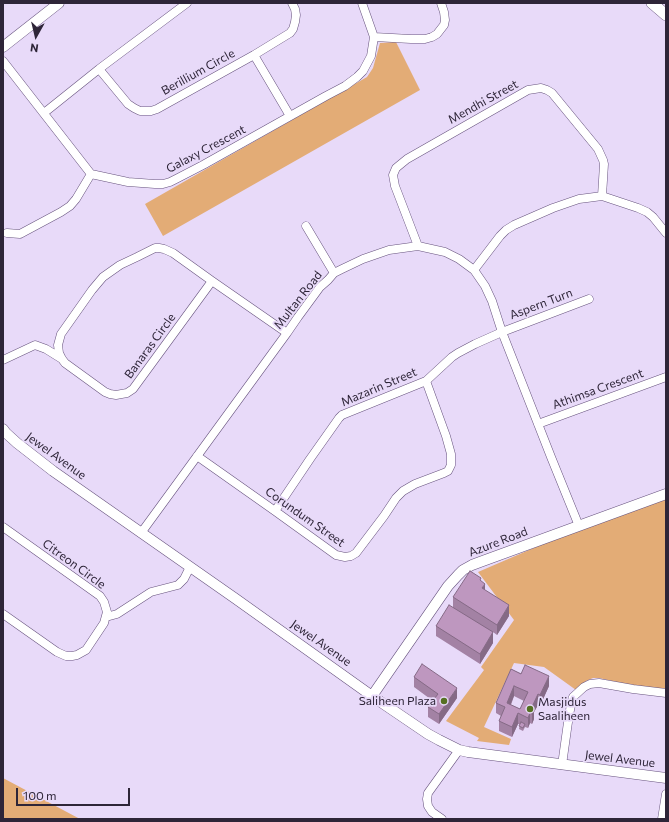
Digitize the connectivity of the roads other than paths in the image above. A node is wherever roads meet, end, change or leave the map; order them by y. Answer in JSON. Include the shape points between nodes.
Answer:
{"nodes":[{"id":1,"x":59,"y":3,"type":"edge"},
{"id":2,"x":187,"y":3,"type":"edge"},
{"id":3,"x":292,"y":3,"type":"edge"},
{"id":4,"x":362,"y":3,"type":"edge"},
{"id":5,"x":442,"y":3,"type":"edge"},
{"id":6,"x":652,"y":3,"type":"edge"},
{"id":7,"x":666,"y":14,"type":"edge"},
{"id":8,"x":374,"y":37,"type":"junction"},
{"id":9,"x":3,"y":47,"type":"edge"},
{"id":10,"x":254,"y":55,"type":"junction"},
{"id":11,"x":3,"y":61,"type":"edge"},
{"id":12,"x":99,"y":69,"type":"junction"},
{"id":13,"x":44,"y":113,"type":"junction"},
{"id":14,"x":290,"y":116,"type":"junction"},
{"id":15,"x":91,"y":174,"type":"junction"},
{"id":16,"x":602,"y":196,"type":"junction"},
{"id":17,"x":306,"y":226,"type":"dead end"},
{"id":18,"x":7,"y":233,"type":"dead end"},
{"id":19,"x":666,"y":233,"type":"edge"},
{"id":20,"x":418,"y":246,"type":"junction"},
{"id":21,"x":474,"y":270,"type":"junction"},
{"id":22,"x":334,"y":273,"type":"junction"},
{"id":23,"x":212,"y":281,"type":"junction"},
{"id":24,"x":589,"y":299,"type":"dead end"},
{"id":25,"x":502,"y":332,"type":"junction"},
{"id":26,"x":287,"y":333,"type":"junction"},
{"id":27,"x":62,"y":359,"type":"junction"},
{"id":28,"x":3,"y":360,"type":"edge"},
{"id":29,"x":666,"y":377,"type":"edge"},
{"id":30,"x":426,"y":381,"type":"junction"},
{"id":31,"x":538,"y":424,"type":"junction"},
{"id":32,"x":4,"y":433,"type":"edge"},
{"id":33,"x":197,"y":456,"type":"junction"},
{"id":34,"x":666,"y":494,"type":"edge"},
{"id":35,"x":275,"y":511,"type":"junction"},
{"id":36,"x":579,"y":526,"type":"junction"},
{"id":37,"x":3,"y":527,"type":"edge"},
{"id":38,"x":141,"y":533,"type":"junction"},
{"id":39,"x":190,"y":567,"type":"junction"},
{"id":40,"x":3,"y":614,"type":"edge"},
{"id":41,"x":106,"y":617,"type":"junction"},
{"id":42,"x":666,"y":693,"type":"edge"},
{"id":43,"x":372,"y":696,"type":"junction"},
{"id":44,"x":459,"y":750,"type":"junction"},
{"id":45,"x":562,"y":765,"type":"junction"},
{"id":46,"x":666,"y":778,"type":"edge"},
{"id":47,"x":666,"y":794,"type":"edge"},
{"id":48,"x":442,"y":819,"type":"edge"},
{"id":49,"x":662,"y":819,"type":"edge"}],
"edges":[{"from":1,"to":9,"type":"street"},
{"from":2,"to":12,"type":"street"},
{"from":3,"to":10,"type":"street","name":"Berillium Circle","via":[[296,15],[293,29]]},
{"from":4,"to":8,"type":"street"},
{"from":5,"to":8,"type":"street","via":[[444,25],[432,37]]},
{"from":6,"to":7,"type":"main road"},
{"from":8,"to":14,"type":"street","name":"Galaxy Crescent","via":[[365,68],[357,76]]},
{"from":10,"to":12,"type":"street","name":"Berillium Circle","via":[[151,111],[140,111],[128,104]]},
{"from":10,"to":14,"type":"street"},
{"from":11,"to":13,"type":"street"},
{"from":12,"to":13,"type":"street"},
{"from":13,"to":15,"type":"street"},
{"from":14,"to":15,"type":"street","name":"Galaxy Crescent","via":[[170,182],[147,184]]},
{"from":15,"to":18,"type":"street","via":[[70,206],[20,234]]},
{"from":16,"to":19,"type":"street","via":[[647,212]]},
{"from":16,"to":20,"type":"street","name":"Mendhi Street","via":[[604,164],[598,149],[552,93],[541,88],[528,90],[471,121],[396,168],[393,175],[395,186]]},
{"from":16,"to":21,"type":"street","via":[[579,199],[514,224],[500,236]]},
{"from":17,"to":22,"type":"street"},
{"from":20,"to":21,"type":"street","name":"Multan Road","via":[[445,252]]},
{"from":20,"to":22,"type":"street","name":"Multan Road","via":[[389,250]]},
{"from":21,"to":25,"type":"street","name":"Multan Road","via":[[492,301]]},
{"from":22,"to":26,"type":"street","name":"Multan Road"},
{"from":23,"to":26,"type":"street"},
{"from":23,"to":27,"type":"street","name":"Banaras Circle","via":[[133,389],[127,393],[116,395],[105,392]]},
{"from":23,"to":27,"type":"street","via":[[164,248],[155,248],[120,265],[103,277],[61,334],[58,349]]},
{"from":24,"to":25,"type":"street","name":"Aspern Turn"},
{"from":25,"to":30,"type":"street","name":"Mazarin Street","via":[[458,353]]},
{"from":25,"to":31,"type":"street","name":"Multan Road"},
{"from":26,"to":33,"type":"street","name":"Multan Road"},
{"from":27,"to":28,"type":"street","via":[[35,345]]},
{"from":29,"to":31,"type":"street","name":"Athimsa Crescent"},
{"from":30,"to":35,"type":"street","name":"Mazarin Street","via":[[342,415]]},
{"from":30,"to":35,"type":"street","name":"Corundum Street","via":[[446,436],[451,465],[444,473],[403,491],[356,553],[345,557],[336,555]]},
{"from":31,"to":36,"type":"street","name":"Multan Road"},
{"from":32,"to":38,"type":"street","name":"Jewel Avenue"},
{"from":33,"to":35,"type":"street","name":"Corundum Street"},
{"from":33,"to":38,"type":"street","name":"Multan Road"},
{"from":34,"to":36,"type":"street","name":"Azure Road"},
{"from":36,"to":43,"type":"street","name":"Azure Road","via":[[463,570],[448,586]]},
{"from":37,"to":41,"type":"street","name":"Citreon Circle","via":[[100,596],[107,612]]},
{"from":38,"to":39,"type":"street","name":"Jewel Avenue"},
{"from":39,"to":41,"type":"street","via":[[178,586],[151,592],[117,614]]},
{"from":39,"to":43,"type":"street","name":"Jewel Avenue"},
{"from":40,"to":41,"type":"street","via":[[56,652],[66,656],[77,655],[86,650]]},
{"from":42,"to":45,"type":"street","via":[[599,683],[584,687],[573,697],[571,704]]},
{"from":43,"to":44,"type":"street","name":"Jewel Avenue","via":[[428,734]]},
{"from":44,"to":45,"type":"street","name":"Jewel Avenue"},
{"from":44,"to":48,"type":"street","via":[[428,793],[428,806]]},
{"from":45,"to":46,"type":"street","name":"Jewel Avenue"},
{"from":47,"to":49,"type":"street"}]}
